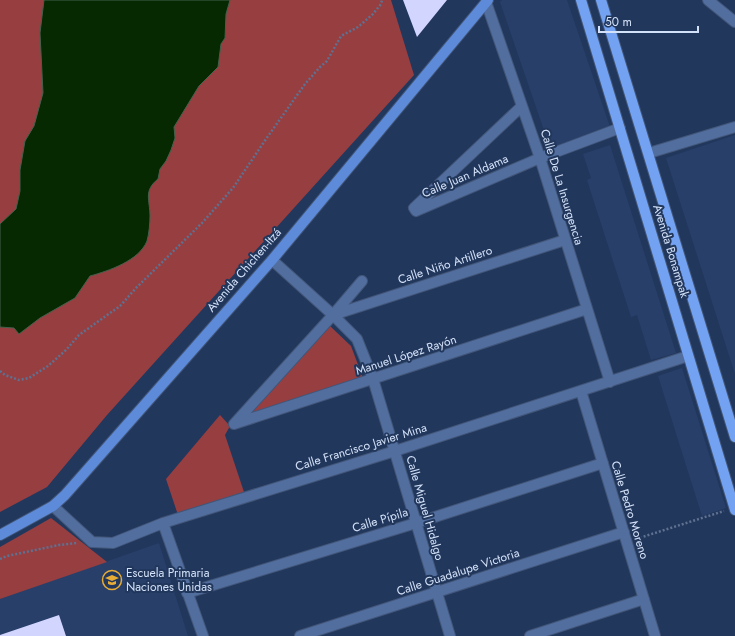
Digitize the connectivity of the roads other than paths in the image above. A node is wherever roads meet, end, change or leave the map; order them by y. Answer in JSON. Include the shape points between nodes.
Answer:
{"nodes":[{"id":1,"x":581,"y":0,"type":"edge"},
{"id":2,"x":601,"y":0,"type":"edge"},
{"id":3,"x":708,"y":0,"type":"edge"},
{"id":4,"x":487,"y":1,"type":"edge"},
{"id":5,"x":735,"y":22,"type":"edge"},
{"id":6,"x":522,"y":106,"type":"junction"},
{"id":7,"x":735,"y":127,"type":"edge"},
{"id":8,"x":620,"y":128,"type":"junction"},
{"id":9,"x":649,"y":153,"type":"junction"},
{"id":10,"x":540,"y":158,"type":"junction"},
{"id":11,"x":565,"y":240,"type":"junction"},
{"id":12,"x":272,"y":260,"type":"junction"},
{"id":13,"x":362,"y":281,"type":"dead end"},
{"id":14,"x":587,"y":309,"type":"junction"},
{"id":15,"x":334,"y":315,"type":"junction"},
{"id":16,"x":688,"y":356,"type":"junction"},
{"id":17,"x":373,"y":379,"type":"junction"},
{"id":18,"x":610,"y":382,"type":"junction"},
{"id":19,"x":581,"y":391,"type":"junction"},
{"id":20,"x":735,"y":437,"type":"edge"},
{"id":21,"x":395,"y":450,"type":"junction"},
{"id":22,"x":603,"y":463,"type":"junction"},
{"id":23,"x":53,"y":506,"type":"junction"},
{"id":24,"x":735,"y":509,"type":"edge"},
{"id":25,"x":163,"y":523,"type":"junction"},
{"id":26,"x":416,"y":523,"type":"junction"},
{"id":27,"x":0,"y":535,"type":"edge"},
{"id":28,"x":625,"y":537,"type":"junction"},
{"id":29,"x":437,"y":592,"type":"junction"},
{"id":30,"x":187,"y":593,"type":"junction"},
{"id":31,"x":644,"y":599,"type":"junction"},
{"id":32,"x":203,"y":636,"type":"edge"},
{"id":33,"x":300,"y":636,"type":"edge"},
{"id":34,"x":450,"y":636,"type":"edge"},
{"id":35,"x":530,"y":636,"type":"edge"},
{"id":36,"x":655,"y":636,"type":"edge"}],
"edges":[{"from":1,"to":8,"type":"main road","name":"Avenida Bonampak"},
{"from":2,"to":9,"type":"main road","name":"Avenida Bonampak"},
{"from":3,"to":5,"type":"street"},
{"from":4,"to":6,"type":"street","name":"Calle De La Insurgencia"},
{"from":4,"to":12,"type":"street","name":"Avenida Chichen-Itzá"},
{"from":6,"to":10,"type":"street","name":"Calle De La Insurgencia"},
{"from":6,"to":10,"type":"street","name":"Calle Juan Aldama","via":[[414,208],[416,211]]},
{"from":7,"to":9,"type":"street"},
{"from":8,"to":10,"type":"street","name":"Calle Juan Aldama"},
{"from":8,"to":16,"type":"main road","name":"Avenida Bonampak"},
{"from":9,"to":20,"type":"main road","name":"Avenida Bonampak"},
{"from":10,"to":11,"type":"street","name":"Calle De La Insurgencia"},
{"from":11,"to":14,"type":"street","name":"Calle De La Insurgencia"},
{"from":11,"to":15,"type":"street","name":"Calle Niño Artillero"},
{"from":12,"to":15,"type":"street","name":"Calle Miguel Hidalgo"},
{"from":12,"to":23,"type":"street","name":"Avenida Chichen-Itzá"},
{"from":13,"to":15,"type":"street"},
{"from":14,"to":17,"type":"street","name":"Manuel López Rayón"},
{"from":14,"to":18,"type":"street","name":"Calle De La Insurgencia"},
{"from":15,"to":17,"type":"street","name":"Calle Miguel Hidalgo","via":[[357,339]]},
{"from":15,"to":17,"type":"street","name":"Manuel López Rayón","via":[[234,424]]},
{"from":16,"to":18,"type":"street","name":"Calle Francisco Javier Mina"},
{"from":16,"to":24,"type":"main road","name":"Avenida Bonampak"},
{"from":17,"to":21,"type":"street","name":"Calle Miguel Hidalgo"},
{"from":18,"to":19,"type":"street","name":"Calle Francisco Javier Mina"},
{"from":19,"to":21,"type":"street","name":"Calle Francisco Javier Mina"},
{"from":19,"to":22,"type":"street","name":"Calle Pedro Moreno"},
{"from":21,"to":25,"type":"street","name":"Calle Francisco Javier Mina"},
{"from":21,"to":26,"type":"street","name":"Calle Miguel Hidalgo"},
{"from":22,"to":26,"type":"street","name":"Calle Pípila"},
{"from":22,"to":28,"type":"street","name":"Calle Pedro Moreno"},
{"from":23,"to":25,"type":"street","name":"Calle Francisco Javier Mina","via":[[92,542],[113,543]]},
{"from":23,"to":27,"type":"street","name":"Avenida Chichen-Itzá"},
{"from":25,"to":30,"type":"street"},
{"from":26,"to":29,"type":"street","name":"Calle Miguel Hidalgo"},
{"from":26,"to":30,"type":"street","name":"Calle Pípila"},
{"from":28,"to":29,"type":"street","name":"Calle Guadalupe Victoria"},
{"from":28,"to":31,"type":"street","name":"Calle Pedro Moreno"},
{"from":29,"to":33,"type":"street","name":"Calle Guadalupe Victoria"},
{"from":29,"to":34,"type":"street","name":"Calle Miguel Hidalgo"},
{"from":30,"to":32,"type":"street"},
{"from":31,"to":35,"type":"street"},
{"from":31,"to":36,"type":"street","name":"Calle Pedro Moreno"}]}
